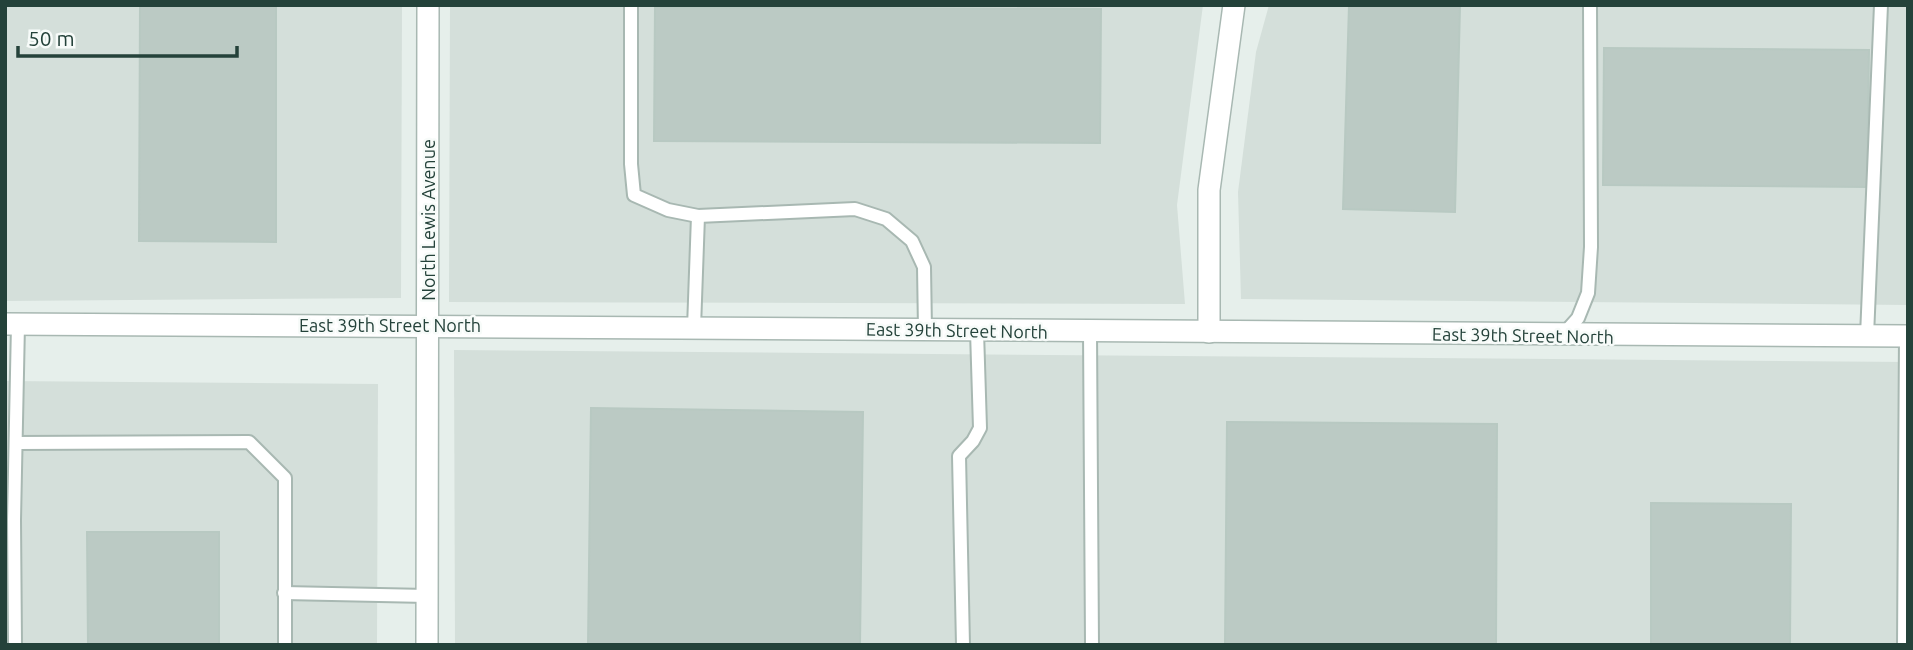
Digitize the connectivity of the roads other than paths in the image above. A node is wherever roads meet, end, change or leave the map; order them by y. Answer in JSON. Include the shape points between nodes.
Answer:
{"nodes":[{"id":1,"x":428,"y":5,"type":"edge"},
{"id":2,"x":631,"y":5,"type":"edge"},
{"id":3,"x":1234,"y":5,"type":"edge"},
{"id":4,"x":1590,"y":5,"type":"edge"},
{"id":5,"x":1881,"y":5,"type":"edge"},
{"id":6,"x":698,"y":216,"type":"junction"},
{"id":7,"x":12,"y":324,"type":"edge"},
{"id":8,"x":428,"y":325,"type":"junction"},
{"id":9,"x":694,"y":328,"type":"junction"},
{"id":10,"x":925,"y":330,"type":"junction"},
{"id":11,"x":977,"y":331,"type":"junction"},
{"id":12,"x":1090,"y":331,"type":"junction"},
{"id":13,"x":1209,"y":332,"type":"junction"},
{"id":14,"x":1562,"y":336,"type":"junction"},
{"id":15,"x":1867,"y":336,"type":"junction"},
{"id":16,"x":1907,"y":336,"type":"edge"},
{"id":17,"x":16,"y":443,"type":"junction"},
{"id":18,"x":1906,"y":451,"type":"edge"},
{"id":19,"x":284,"y":593,"type":"junction"},
{"id":20,"x":427,"y":596,"type":"junction"},
{"id":21,"x":15,"y":645,"type":"edge"},
{"id":22,"x":285,"y":645,"type":"edge"},
{"id":23,"x":427,"y":645,"type":"edge"},
{"id":24,"x":963,"y":645,"type":"edge"},
{"id":25,"x":1092,"y":645,"type":"edge"},
{"id":26,"x":1904,"y":645,"type":"edge"}],
"edges":[{"from":1,"to":8,"type":"street","name":"North Lewis Avenue"},
{"from":2,"to":6,"type":"lane","via":[[634,195],[668,210]]},
{"from":3,"to":13,"type":"street","via":[[1209,190]]},
{"from":4,"to":14,"type":"lane","via":[[1588,293],[1578,318]]},
{"from":5,"to":15,"type":"lane"},
{"from":6,"to":9,"type":"lane"},
{"from":6,"to":10,"type":"lane","via":[[855,209],[887,219],[912,241],[924,267]]},
{"from":7,"to":8,"type":"street","name":"East 39th Street North"},
{"from":7,"to":17,"type":"lane"},
{"from":8,"to":9,"type":"street","name":"East 39th Street North"},
{"from":8,"to":20,"type":"street","name":"North Lewis Avenue"},
{"from":9,"to":10,"type":"street","name":"East 39th Street North"},
{"from":10,"to":11,"type":"street","name":"East 39th Street North"},
{"from":11,"to":12,"type":"street","name":"East 39th Street North"},
{"from":11,"to":24,"type":"lane","via":[[980,428],[959,456]]},
{"from":12,"to":13,"type":"street","name":"East 39th Street North"},
{"from":12,"to":25,"type":"lane"},
{"from":13,"to":14,"type":"street","name":"East 39th Street North"},
{"from":14,"to":15,"type":"street","name":"East 39th Street North"},
{"from":15,"to":16,"type":"street","name":"East 39th Street North"},
{"from":16,"to":18,"type":"lane"},
{"from":17,"to":19,"type":"lane","via":[[249,442],[285,478]]},
{"from":17,"to":21,"type":"lane"},
{"from":18,"to":26,"type":"lane"},
{"from":19,"to":20,"type":"lane"},
{"from":19,"to":22,"type":"lane"},
{"from":20,"to":23,"type":"street","name":"North Lewis Avenue"}]}
